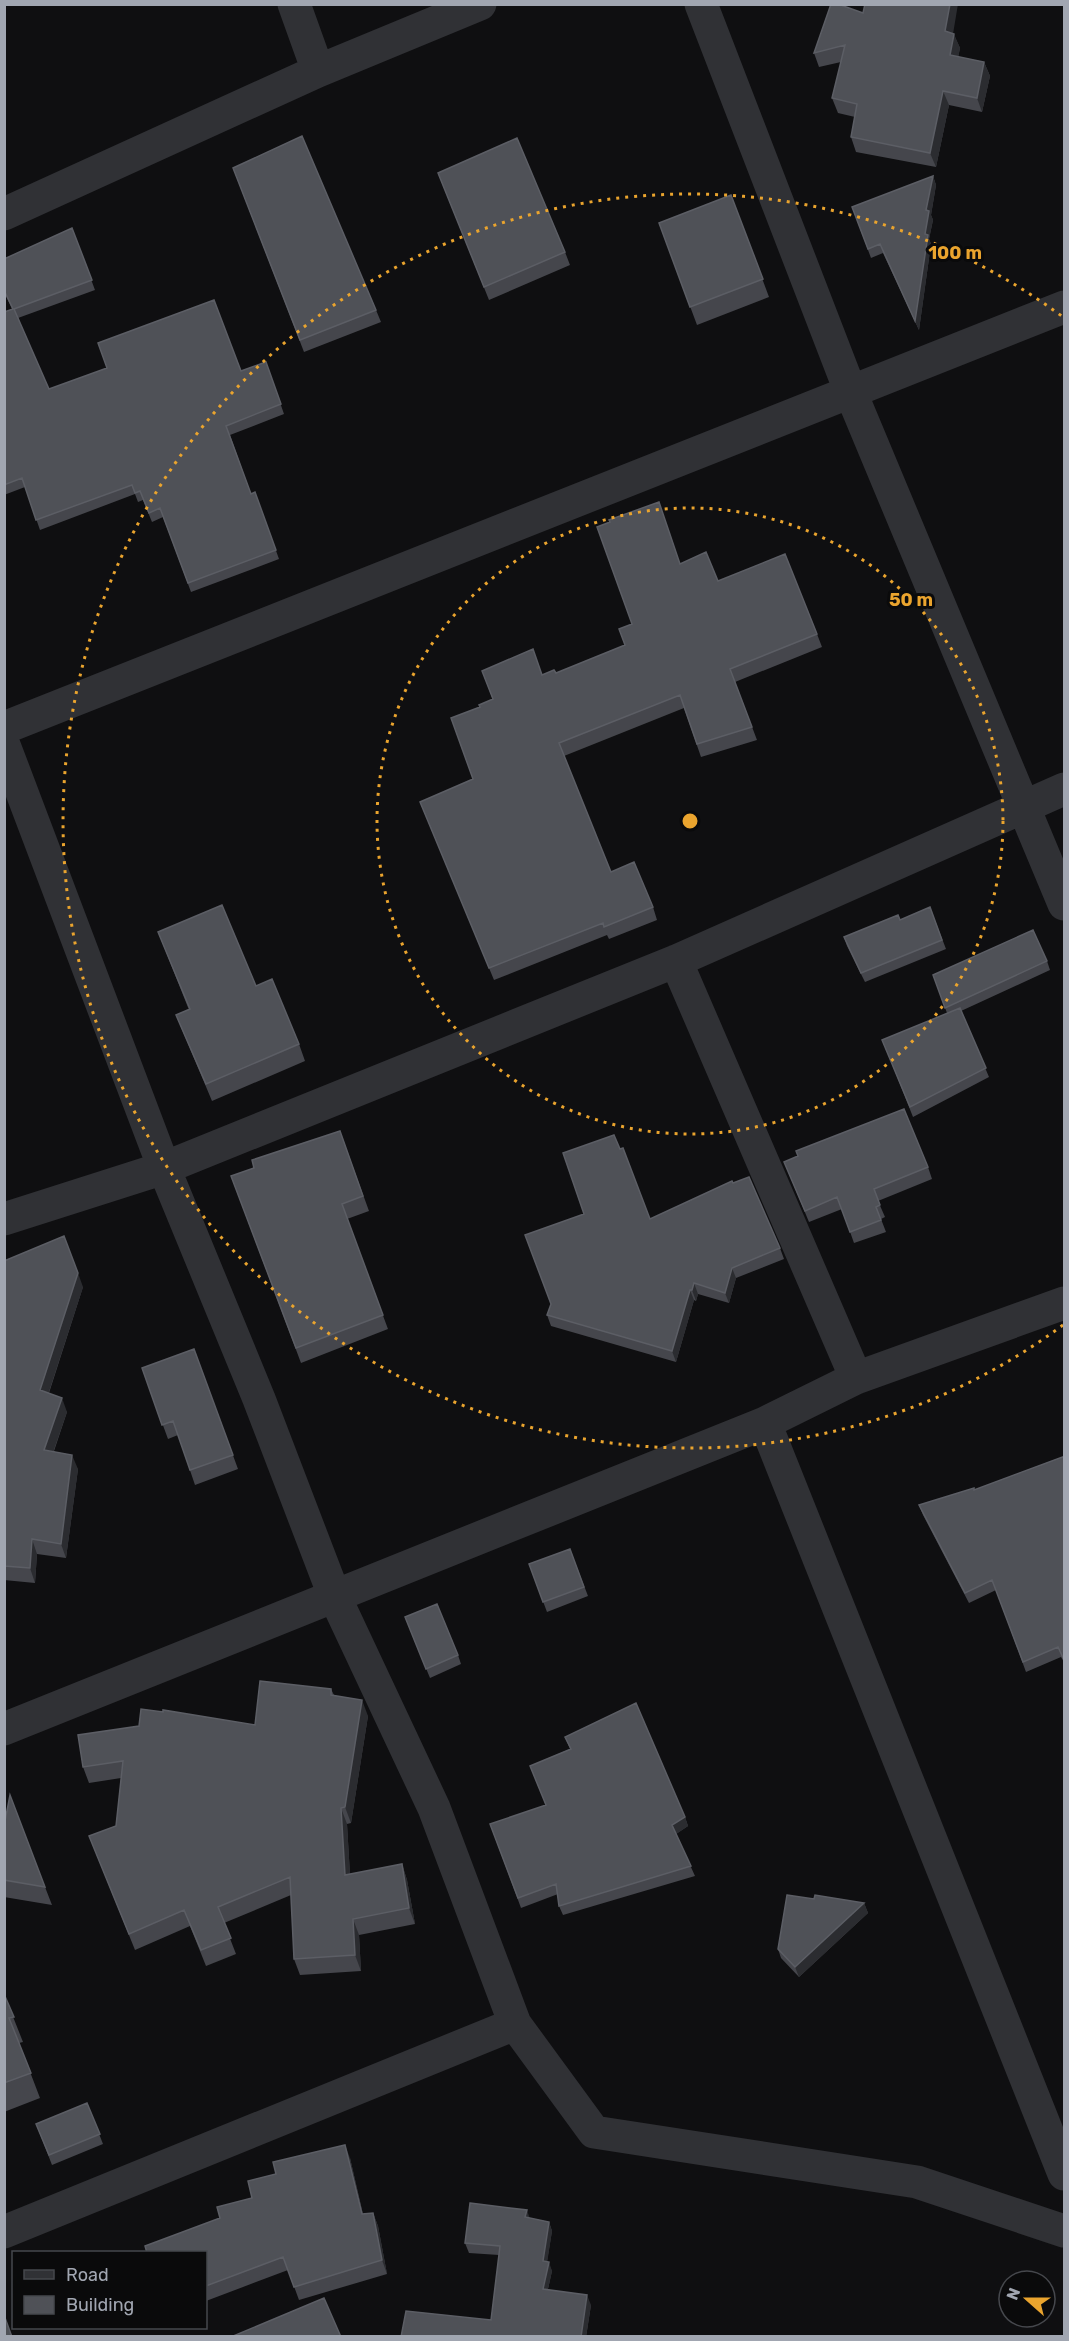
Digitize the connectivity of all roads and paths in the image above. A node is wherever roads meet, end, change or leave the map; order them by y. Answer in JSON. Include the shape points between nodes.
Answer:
{"nodes":[{"id":1,"x":294,"y":4,"type":"edge"},
{"id":2,"x":480,"y":4,"type":"edge"},
{"id":3,"x":701,"y":4,"type":"edge"},
{"id":4,"x":318,"y":71,"type":"junction"},
{"id":5,"x":4,"y":214,"type":"edge"},
{"id":6,"x":1065,"y":307,"type":"edge"},
{"id":7,"x":851,"y":393,"type":"junction"},
{"id":8,"x":4,"y":728,"type":"edge"},
{"id":9,"x":4,"y":745,"type":"edge"},
{"id":10,"x":1065,"y":789,"type":"edge"},
{"id":11,"x":1023,"y":807,"type":"junction"},
{"id":12,"x":1065,"y":904,"type":"edge"},
{"id":13,"x":676,"y":961,"type":"junction"},
{"id":14,"x":164,"y":1168,"type":"junction"},
{"id":15,"x":4,"y":1219,"type":"edge"},
{"id":16,"x":1065,"y":1303,"type":"edge"},
{"id":17,"x":856,"y":1378,"type":"junction"},
{"id":18,"x":765,"y":1423,"type":"junction"},
{"id":19,"x":334,"y":1594,"type":"junction"},
{"id":20,"x":4,"y":1729,"type":"edge"},
{"id":21,"x":515,"y":2024,"type":"junction"},
{"id":22,"x":1065,"y":2174,"type":"edge"},
{"id":23,"x":1065,"y":2231,"type":"edge"},
{"id":24,"x":4,"y":2232,"type":"edge"}],
"edges":[{"from":1,"to":4,"type":"street"},
{"from":2,"to":4,"type":"street"},
{"from":3,"to":7,"type":"street"},
{"from":4,"to":5,"type":"street"},
{"from":6,"to":7,"type":"street"},
{"from":7,"to":8,"type":"street"},
{"from":7,"to":11,"type":"street"},
{"from":9,"to":14,"type":"street"},
{"from":10,"to":11,"type":"street"},
{"from":11,"to":12,"type":"street"},
{"from":11,"to":13,"type":"street"},
{"from":13,"to":14,"type":"street"},
{"from":13,"to":17,"type":"street"},
{"from":14,"to":15,"type":"street"},
{"from":14,"to":19,"type":"street"},
{"from":16,"to":17,"type":"street"},
{"from":17,"to":18,"type":"street"},
{"from":18,"to":19,"type":"street"},
{"from":18,"to":22,"type":"street"},
{"from":19,"to":20,"type":"street"},
{"from":19,"to":21,"type":"street","via":[[434,1808]]},
{"from":21,"to":23,"type":"street","via":[[594,2132],[917,2182]]},
{"from":21,"to":24,"type":"street"}]}
